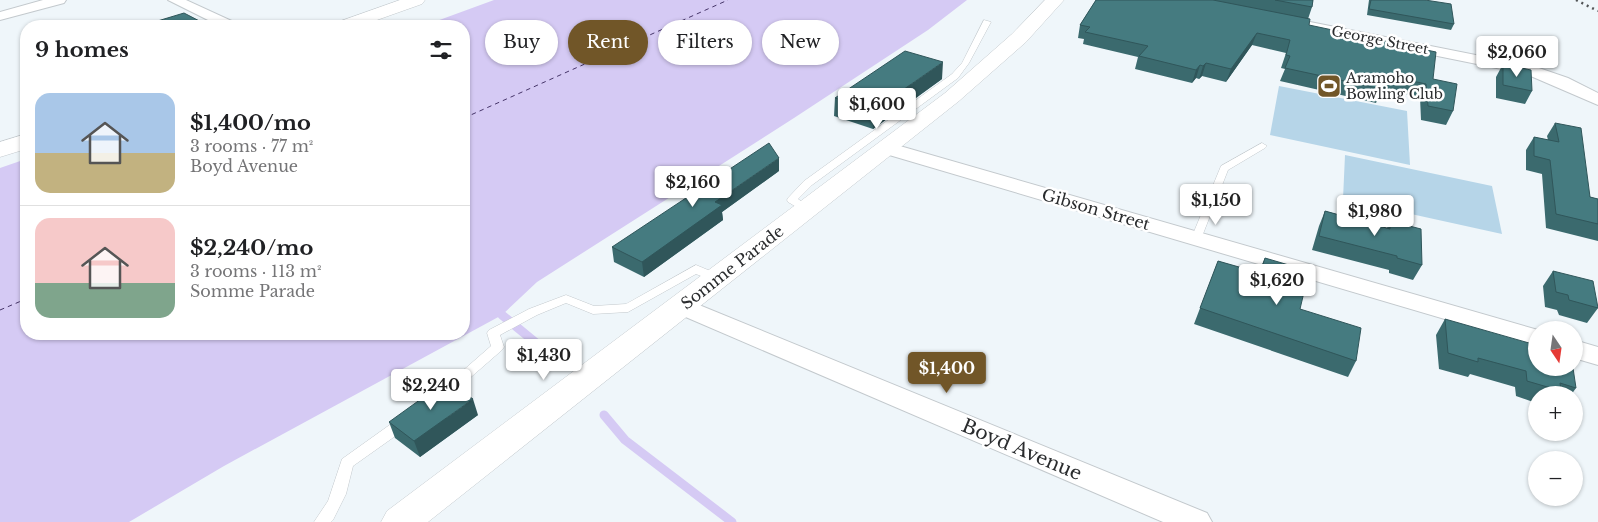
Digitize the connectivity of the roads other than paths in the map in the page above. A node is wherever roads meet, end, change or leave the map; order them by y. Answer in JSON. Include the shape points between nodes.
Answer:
{"nodes":[{"id":1,"x":59,"y":0,"type":"edge"},
{"id":2,"x":174,"y":0,"type":"edge"},
{"id":3,"x":416,"y":0,"type":"edge"},
{"id":4,"x":1055,"y":0,"type":"edge"},
{"id":5,"x":0,"y":16,"type":"edge"},
{"id":6,"x":218,"y":20,"type":"edge"},
{"id":7,"x":361,"y":20,"type":"edge"},
{"id":8,"x":1286,"y":21,"type":"edge"},
{"id":9,"x":987,"y":22,"type":"dead end"},
{"id":10,"x":1598,"y":100,"type":"edge"},
{"id":11,"x":20,"y":143,"type":"edge"},
{"id":12,"x":1262,"y":146,"type":"dead end"},
{"id":13,"x":886,"y":148,"type":"junction"},
{"id":14,"x":0,"y":150,"type":"edge"},
{"id":15,"x":807,"y":209,"type":"junction"},
{"id":16,"x":1196,"y":239,"type":"junction"},
{"id":17,"x":716,"y":278,"type":"junction"},
{"id":18,"x":682,"y":306,"type":"junction"},
{"id":19,"x":1528,"y":336,"type":"edge"},
{"id":20,"x":1583,"y":352,"type":"edge"},
{"id":21,"x":1598,"y":356,"type":"edge"},
{"id":22,"x":434,"y":400,"type":"edge"},
{"id":23,"x":418,"y":412,"type":"edge"},
{"id":24,"x":322,"y":522,"type":"edge"},
{"id":25,"x":400,"y":522,"type":"edge"},
{"id":26,"x":1196,"y":522,"type":"edge"}],
"edges":[{"from":1,"to":5,"type":"street"},
{"from":2,"to":6,"type":"street"},
{"from":3,"to":7,"type":"main road"},
{"from":4,"to":13,"type":"main road","name":"Somme Parade","via":[[977,76]]},
{"from":8,"to":10,"type":"street","name":"George Street","via":[[1530,70]]},
{"from":9,"to":15,"type":"lane","via":[[975,40],[968,63],[955,76],[808,183],[792,200]]},
{"from":11,"to":14,"type":"main road"},
{"from":12,"to":16,"type":"lane","via":[[1224,168]]},
{"from":13,"to":15,"type":"main road","name":"Somme Parade"},
{"from":13,"to":16,"type":"street","name":"Gibson Street"},
{"from":15,"to":17,"type":"main road","name":"Somme Parade"},
{"from":16,"to":19,"type":"street","name":"Gibson Street"},
{"from":17,"to":18,"type":"main road","name":"Somme Parade"},
{"from":17,"to":22,"type":"lane","via":[[696,269],[628,308],[593,310],[566,299],[533,312],[494,333],[498,347]]},
{"from":18,"to":25,"type":"main road","name":"Somme Parade"},
{"from":18,"to":26,"type":"street","name":"Boyd Avenue"},
{"from":20,"to":21,"type":"street"},
{"from":23,"to":24,"type":"lane","via":[[347,463],[338,499]]}]}
